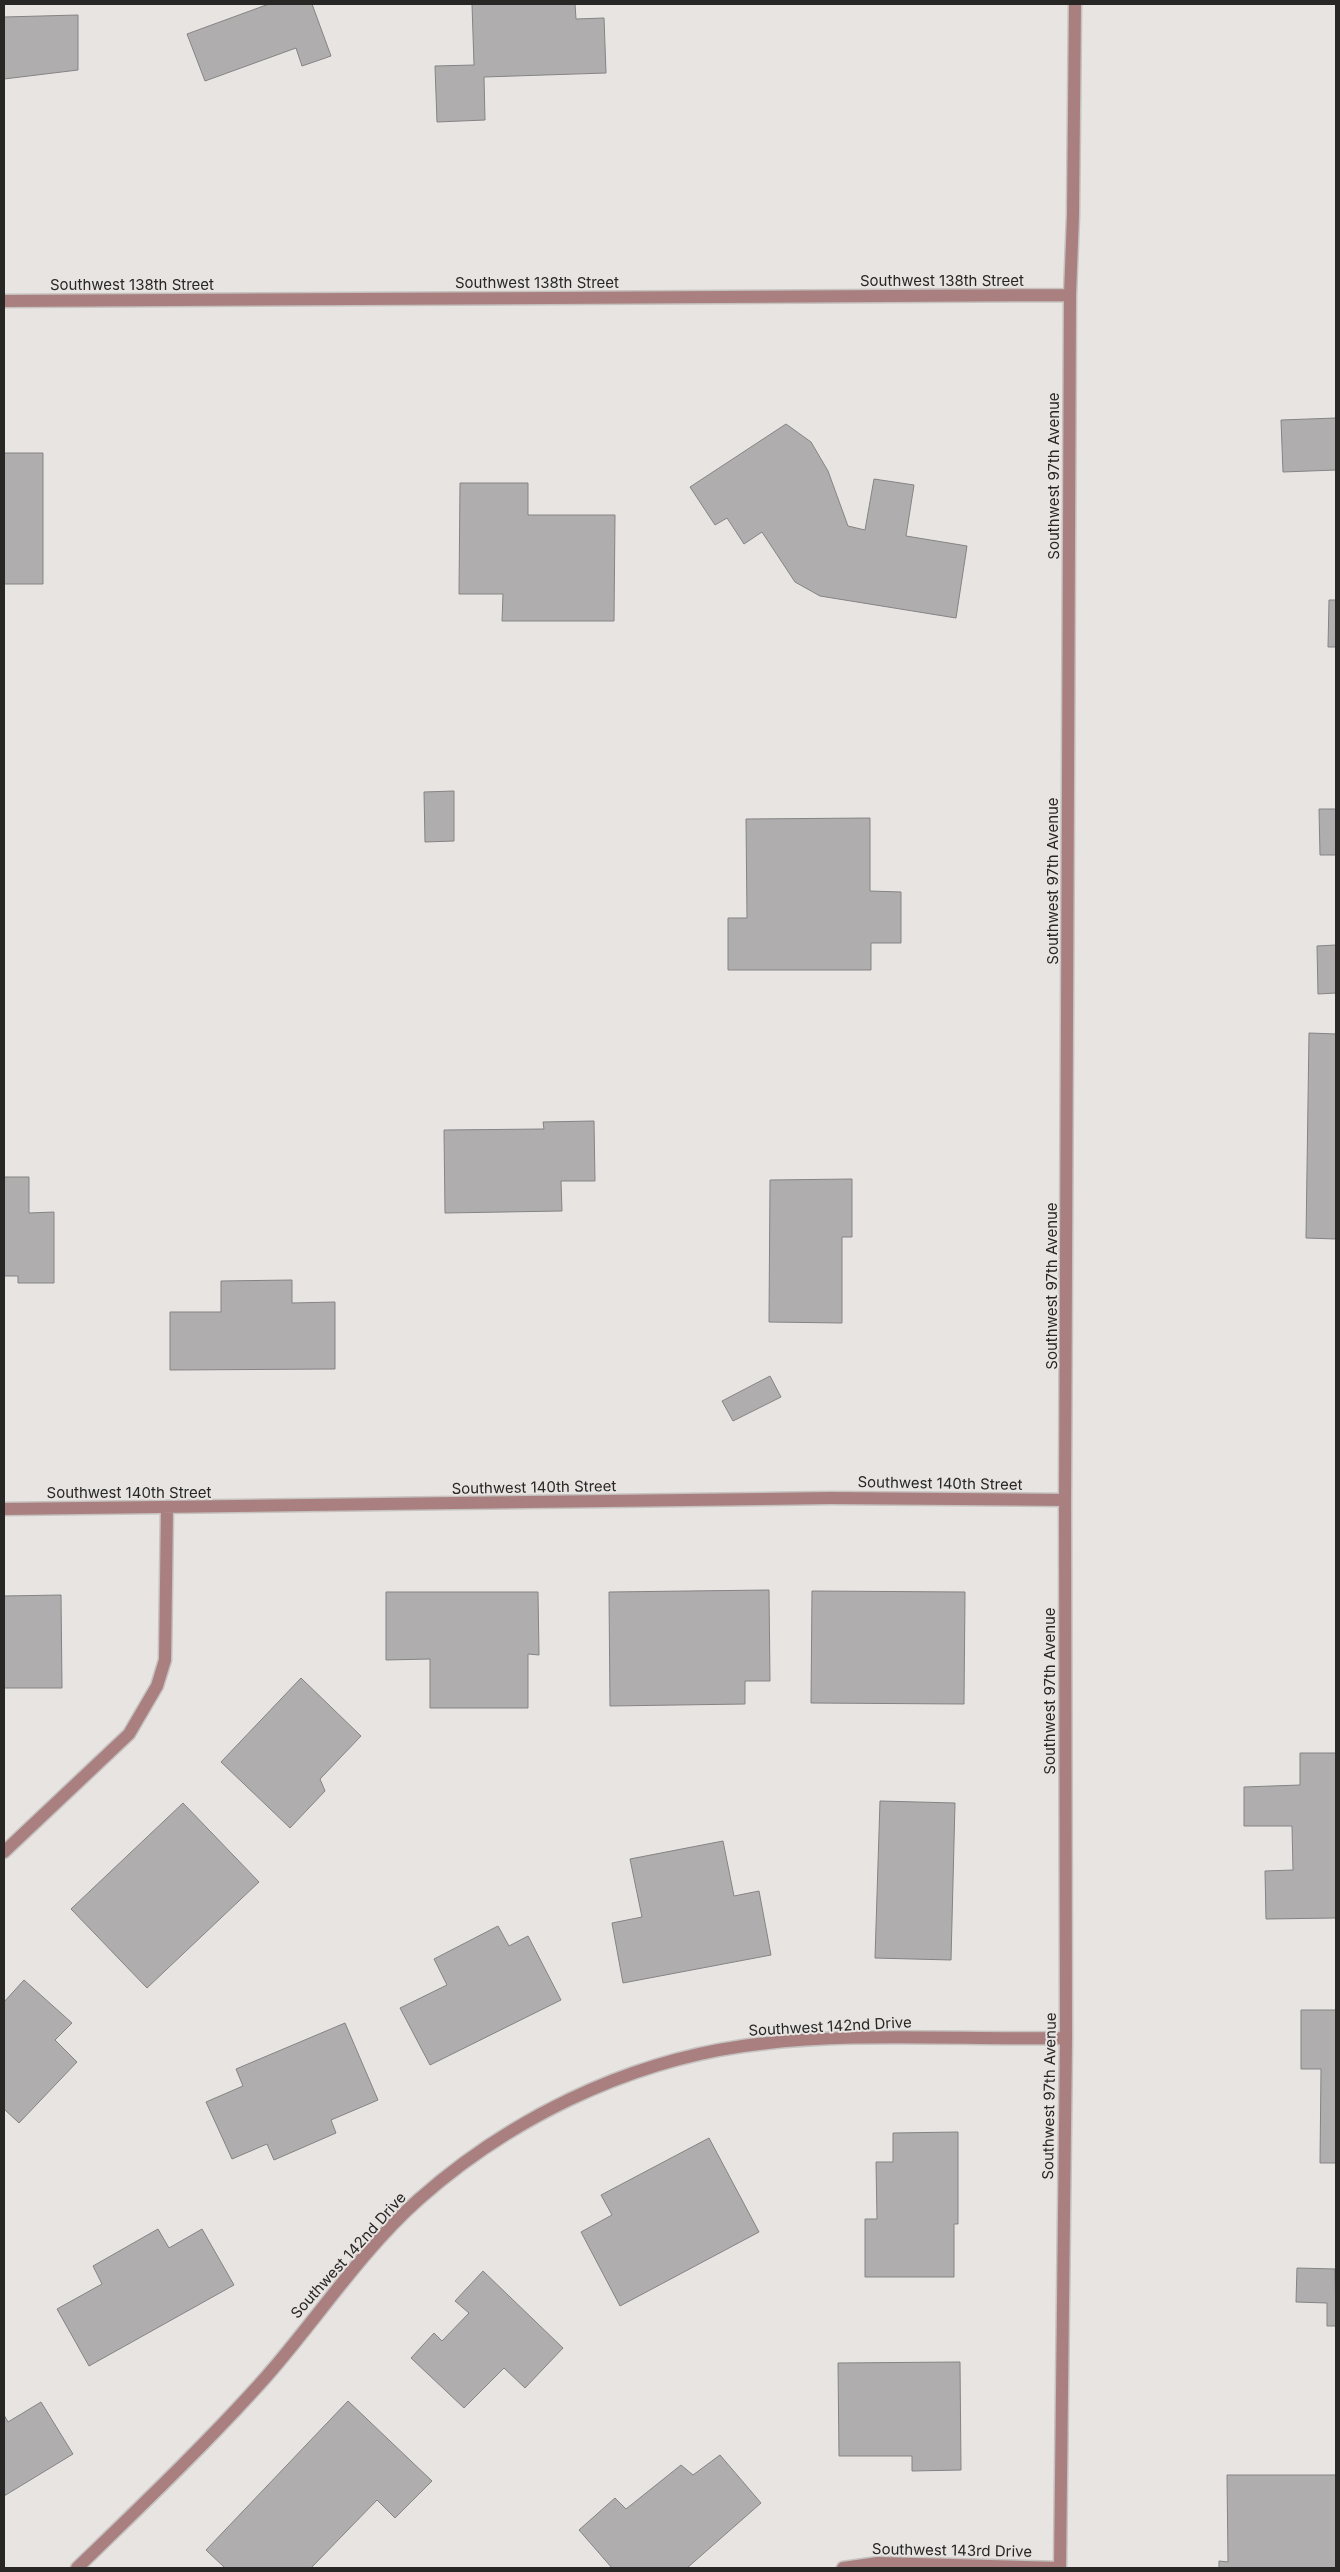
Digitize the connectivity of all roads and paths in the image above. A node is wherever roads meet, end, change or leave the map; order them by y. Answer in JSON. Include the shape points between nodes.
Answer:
{"nodes":[{"id":1,"x":1075,"y":4,"type":"edge"},
{"id":2,"x":1070,"y":295,"type":"junction"},
{"id":3,"x":4,"y":301,"type":"edge"},
{"id":4,"x":1065,"y":1500,"type":"junction"},
{"id":5,"x":167,"y":1508,"type":"junction"},
{"id":6,"x":4,"y":1509,"type":"edge"},
{"id":7,"x":4,"y":1852,"type":"edge"},
{"id":8,"x":1066,"y":2038,"type":"junction"},
{"id":9,"x":77,"y":2568,"type":"edge"},
{"id":10,"x":843,"y":2568,"type":"edge"},
{"id":11,"x":1060,"y":2568,"type":"edge"}],
"edges":[{"from":1,"to":2,"type":"street","name":"Southwest 97th Avenue"},
{"from":2,"to":3,"type":"street","name":"Southwest 138th Street"},
{"from":2,"to":4,"type":"street","name":"Southwest 97th Avenue"},
{"from":4,"to":5,"type":"street","name":"Southwest 140th Street","via":[[830,1498]]},
{"from":4,"to":8,"type":"street","name":"Southwest 97th Avenue"},
{"from":5,"to":6,"type":"street","name":"Southwest 140th Street"},
{"from":5,"to":7,"type":"street","via":[[165,1660],[157,1686],[129,1734]]},
{"from":8,"to":9,"type":"street","name":"Southwest 142nd Drive","via":[[878,2038],[744,2046],[709,2052],[627,2076],[537,2115],[491,2143],[418,2201],[326,2301],[266,2376]]},
{"from":8,"to":11,"type":"street","name":"Southwest 97th Avenue"},
{"from":10,"to":11,"type":"street","name":"Southwest 143rd Drive","via":[[878,2563]]}]}
